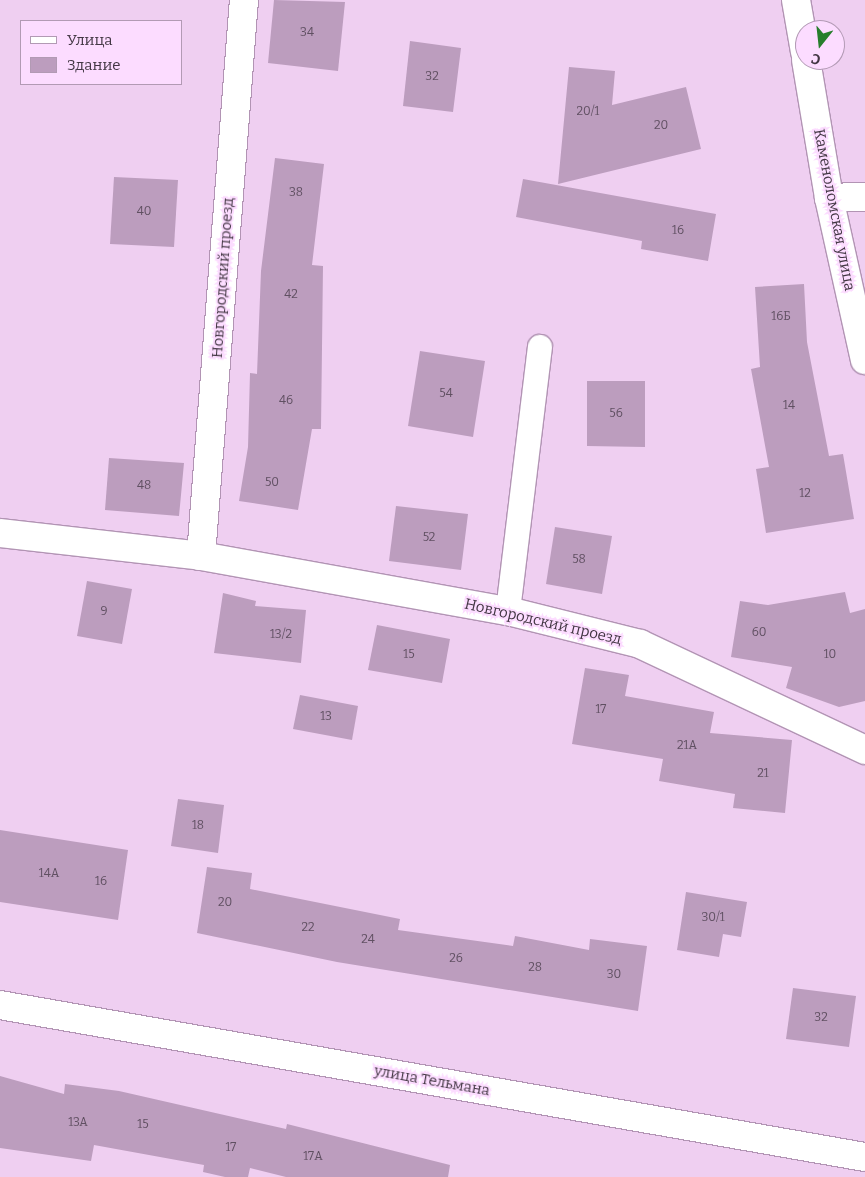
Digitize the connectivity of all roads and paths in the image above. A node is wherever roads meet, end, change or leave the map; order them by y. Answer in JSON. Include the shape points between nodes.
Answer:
{"nodes":[{"id":1,"x":244,"y":0,"type":"edge"},
{"id":2,"x":796,"y":0,"type":"edge"},
{"id":3,"x":799,"y":20,"type":"edge"},
{"id":4,"x":808,"y":70,"type":"edge"},
{"id":5,"x":865,"y":197,"type":"edge"},
{"id":6,"x":829,"y":198,"type":"junction"},
{"id":7,"x":540,"y":347,"type":"dead end"},
{"id":8,"x":865,"y":360,"type":"edge"},
{"id":9,"x":0,"y":533,"type":"edge"},
{"id":10,"x":202,"y":556,"type":"junction"},
{"id":11,"x":508,"y":612,"type":"junction"},
{"id":12,"x":865,"y":750,"type":"edge"},
{"id":13,"x":0,"y":1005,"type":"edge"},
{"id":14,"x":865,"y":1158,"type":"edge"}],
"edges":[{"from":1,"to":10,"type":"street","name":"Новгородский проезд"},
{"from":2,"to":3,"type":"street"},
{"from":4,"to":6,"type":"street","name":"Каменоломская улица"},
{"from":5,"to":6,"type":"street"},
{"from":6,"to":8,"type":"street","name":"Каменоломская улица"},
{"from":7,"to":11,"type":"lane"},
{"from":9,"to":10,"type":"street","name":"Новгородский проезд"},
{"from":10,"to":11,"type":"street","name":"Новгородский проезд"},
{"from":11,"to":12,"type":"street","name":"Новгородский проезд","via":[[640,644]]},
{"from":13,"to":14,"type":"street","name":"улица Тельмана"}]}
